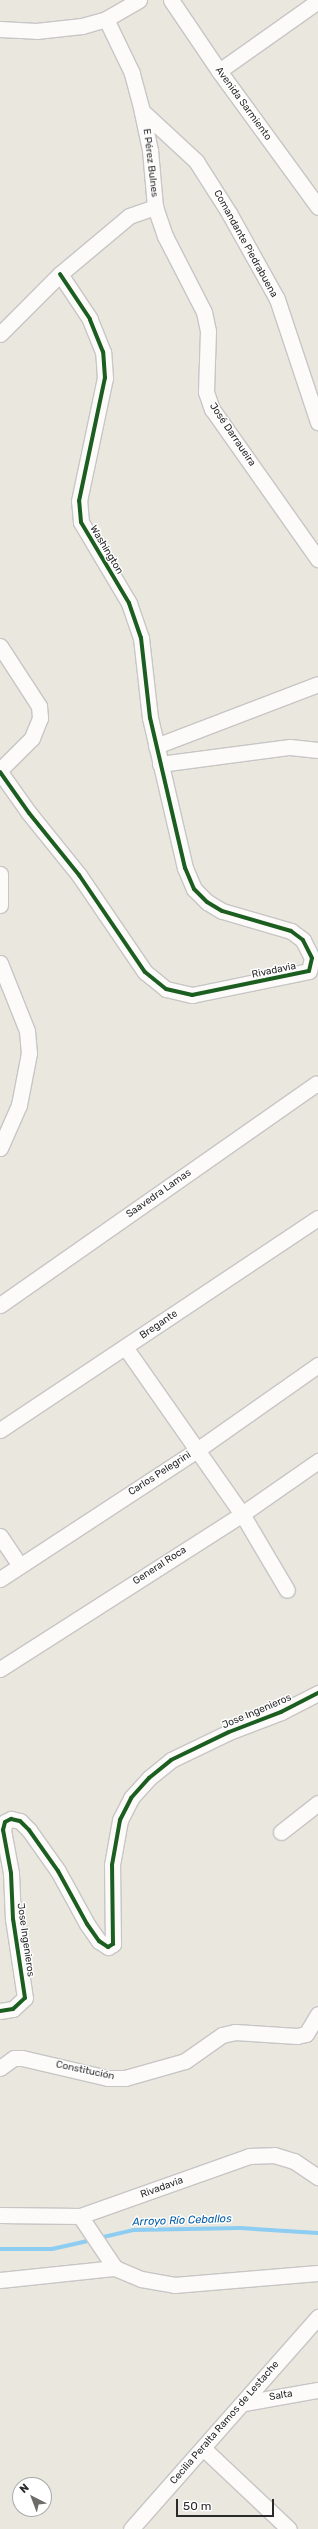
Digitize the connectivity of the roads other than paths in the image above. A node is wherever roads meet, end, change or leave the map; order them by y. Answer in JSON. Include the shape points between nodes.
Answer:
{"nodes":[{"id":1,"x":139,"y":0,"type":"edge"},
{"id":2,"x":171,"y":0,"type":"edge"},
{"id":3,"x":318,"y":0,"type":"edge"},
{"id":4,"x":106,"y":19,"type":"junction"},
{"id":5,"x":0,"y":29,"type":"edge"},
{"id":6,"x":219,"y":71,"type":"junction"},
{"id":7,"x":142,"y":111,"type":"junction"},
{"id":8,"x":156,"y":207,"type":"junction"},
{"id":9,"x":318,"y":207,"type":"edge"},
{"id":10,"x":60,"y":274,"type":"junction"},
{"id":11,"x":0,"y":334,"type":"edge"},
{"id":12,"x":318,"y":422,"type":"edge"},
{"id":13,"x":318,"y":559,"type":"edge"},
{"id":14,"x":0,"y":646,"type":"edge"},
{"id":15,"x":318,"y":684,"type":"edge"},
{"id":16,"x":156,"y":746,"type":"junction"},
{"id":17,"x":318,"y":750,"type":"edge"},
{"id":18,"x":160,"y":764,"type":"junction"},
{"id":19,"x":0,"y":771,"type":"edge"},
{"id":20,"x":0,"y":874,"type":"edge"},
{"id":21,"x":0,"y":905,"type":"edge"},
{"id":22,"x":0,"y":963,"type":"edge"},
{"id":23,"x":318,"y":1085,"type":"edge"},
{"id":24,"x":0,"y":1148,"type":"edge"},
{"id":25,"x":318,"y":1218,"type":"edge"},
{"id":26,"x":0,"y":1305,"type":"edge"},
{"id":27,"x":125,"y":1348,"type":"junction"},
{"id":28,"x":318,"y":1366,"type":"edge"},
{"id":29,"x":0,"y":1430,"type":"edge"},
{"id":30,"x":197,"y":1450,"type":"junction"},
{"id":31,"x":318,"y":1461,"type":"edge"},
{"id":32,"x":242,"y":1514,"type":"junction"},
{"id":33,"x":0,"y":1536,"type":"edge"},
{"id":34,"x":20,"y":1566,"type":"junction"},
{"id":35,"x":0,"y":1579,"type":"edge"},
{"id":36,"x":287,"y":1590,"type":"dead end"},
{"id":37,"x":0,"y":1669,"type":"edge"},
{"id":38,"x":318,"y":1693,"type":"edge"},
{"id":39,"x":318,"y":1803,"type":"edge"},
{"id":40,"x":281,"y":1832,"type":"dead end"},
{"id":41,"x":5,"y":1876,"type":"edge"},
{"id":42,"x":0,"y":2011,"type":"edge"},
{"id":43,"x":318,"y":2014,"type":"edge"},
{"id":44,"x":0,"y":2068,"type":"edge"},
{"id":45,"x":318,"y":2176,"type":"edge"},
{"id":46,"x":0,"y":2215,"type":"edge"},
{"id":47,"x":80,"y":2216,"type":"junction"},
{"id":48,"x":111,"y":2262,"type":"junction"},
{"id":49,"x":318,"y":2273,"type":"edge"},
{"id":50,"x":0,"y":2280,"type":"edge"},
{"id":51,"x":318,"y":2317,"type":"edge"},
{"id":52,"x":318,"y":2390,"type":"edge"},
{"id":53,"x":244,"y":2403,"type":"junction"},
{"id":54,"x":204,"y":2448,"type":"junction"},
{"id":55,"x":136,"y":2527,"type":"edge"},
{"id":56,"x":289,"y":2529,"type":"edge"}],
"edges":[{"from":1,"to":4,"type":"street"},
{"from":2,"to":6,"type":"street","name":"Avenida Sarmiento"},
{"from":3,"to":6,"type":"street"},
{"from":4,"to":5,"type":"street","via":[[82,26],[36,31]]},
{"from":4,"to":7,"type":"street","name":"E Pérez Bulnes","via":[[132,73]]},
{"from":6,"to":9,"type":"street","name":"Avenida Sarmiento"},
{"from":7,"to":8,"type":"street","name":"E Pérez Bulnes","via":[[150,150]]},
{"from":7,"to":12,"type":"street","name":"Comandante Piedrabuena","via":[[196,161],[277,299]]},
{"from":8,"to":10,"type":"street","name":"E Pérez Bulnes","via":[[129,216]]},
{"from":8,"to":13,"type":"street","name":"José Darraueira","via":[[165,236],[204,312],[208,330],[206,392],[212,409]]},
{"from":10,"to":11,"type":"street","name":"E Pérez Bulnes"},
{"from":10,"to":16,"type":"street","name":"Washington","via":[[90,319],[103,352],[105,378],[79,501],[80,522],[129,603],[141,638],[150,718]]},
{"from":14,"to":19,"type":"street","via":[[39,706],[40,718],[32,738]]},
{"from":15,"to":16,"type":"street"},
{"from":16,"to":18,"type":"street","name":"Rivadavia"},
{"from":17,"to":18,"type":"street","via":[[290,747]]},
{"from":18,"to":19,"type":"street","name":"Rivadavia","via":[[184,868],[194,890],[222,911],[291,931],[302,940],[312,958],[309,971],[192,995],[166,989],[145,972],[79,875],[29,813]]},
{"from":20,"to":21,"type":"street"},
{"from":22,"to":24,"type":"street","via":[[27,1031],[29,1053],[19,1105]]},
{"from":23,"to":26,"type":"street","name":"Saavedra Lamas"},
{"from":25,"to":27,"type":"street","name":"Bregante"},
{"from":27,"to":29,"type":"street","name":"Bregante"},
{"from":27,"to":30,"type":"street"},
{"from":28,"to":30,"type":"street","name":"Carlos Pelegrini"},
{"from":30,"to":32,"type":"street"},
{"from":30,"to":34,"type":"street","name":"Carlos Pelegrini"},
{"from":31,"to":32,"type":"street","name":"General Roca"},
{"from":32,"to":36,"type":"street"},
{"from":32,"to":37,"type":"street","name":"General Roca"},
{"from":33,"to":34,"type":"street"},
{"from":34,"to":35,"type":"street","name":"Carlos Pelegrini"},
{"from":38,"to":41,"type":"street","name":"Jose Ingenieros","via":[[171,1760],[149,1778],[131,1798],[120,1820],[112,1865],[113,1944],[108,1947],[87,1924],[58,1871],[29,1830],[20,1821],[11,1819],[5,1822],[3,1830]]},
{"from":39,"to":40,"type":"street"},
{"from":41,"to":42,"type":"street","name":"Jose Ingenieros","via":[[25,1998],[13,2009]]},
{"from":43,"to":44,"type":"street","name":"Constitución","via":[[312,2028],[306,2034],[297,2036],[234,2032],[222,2035],[185,2061],[125,2078],[108,2078],[22,2058],[14,2058]]},
{"from":45,"to":47,"type":"street","name":"Rivadavia","via":[[294,2161],[274,2155],[249,2156]]},
{"from":46,"to":47,"type":"street","name":"Rivadavia"},
{"from":47,"to":48,"type":"street"},
{"from":48,"to":49,"type":"street","via":[[141,2279],[174,2285]]},
{"from":48,"to":50,"type":"street"},
{"from":51,"to":53,"type":"street","name":"Cecilia Peralta Ramos de Lestache"},
{"from":52,"to":53,"type":"street","name":"Salta"},
{"from":53,"to":54,"type":"street","name":"Cecilia Peralta Ramos de Lestache"},
{"from":54,"to":55,"type":"street","name":"Cecilia Peralta Ramos de Lestache"},
{"from":54,"to":56,"type":"street"}]}
